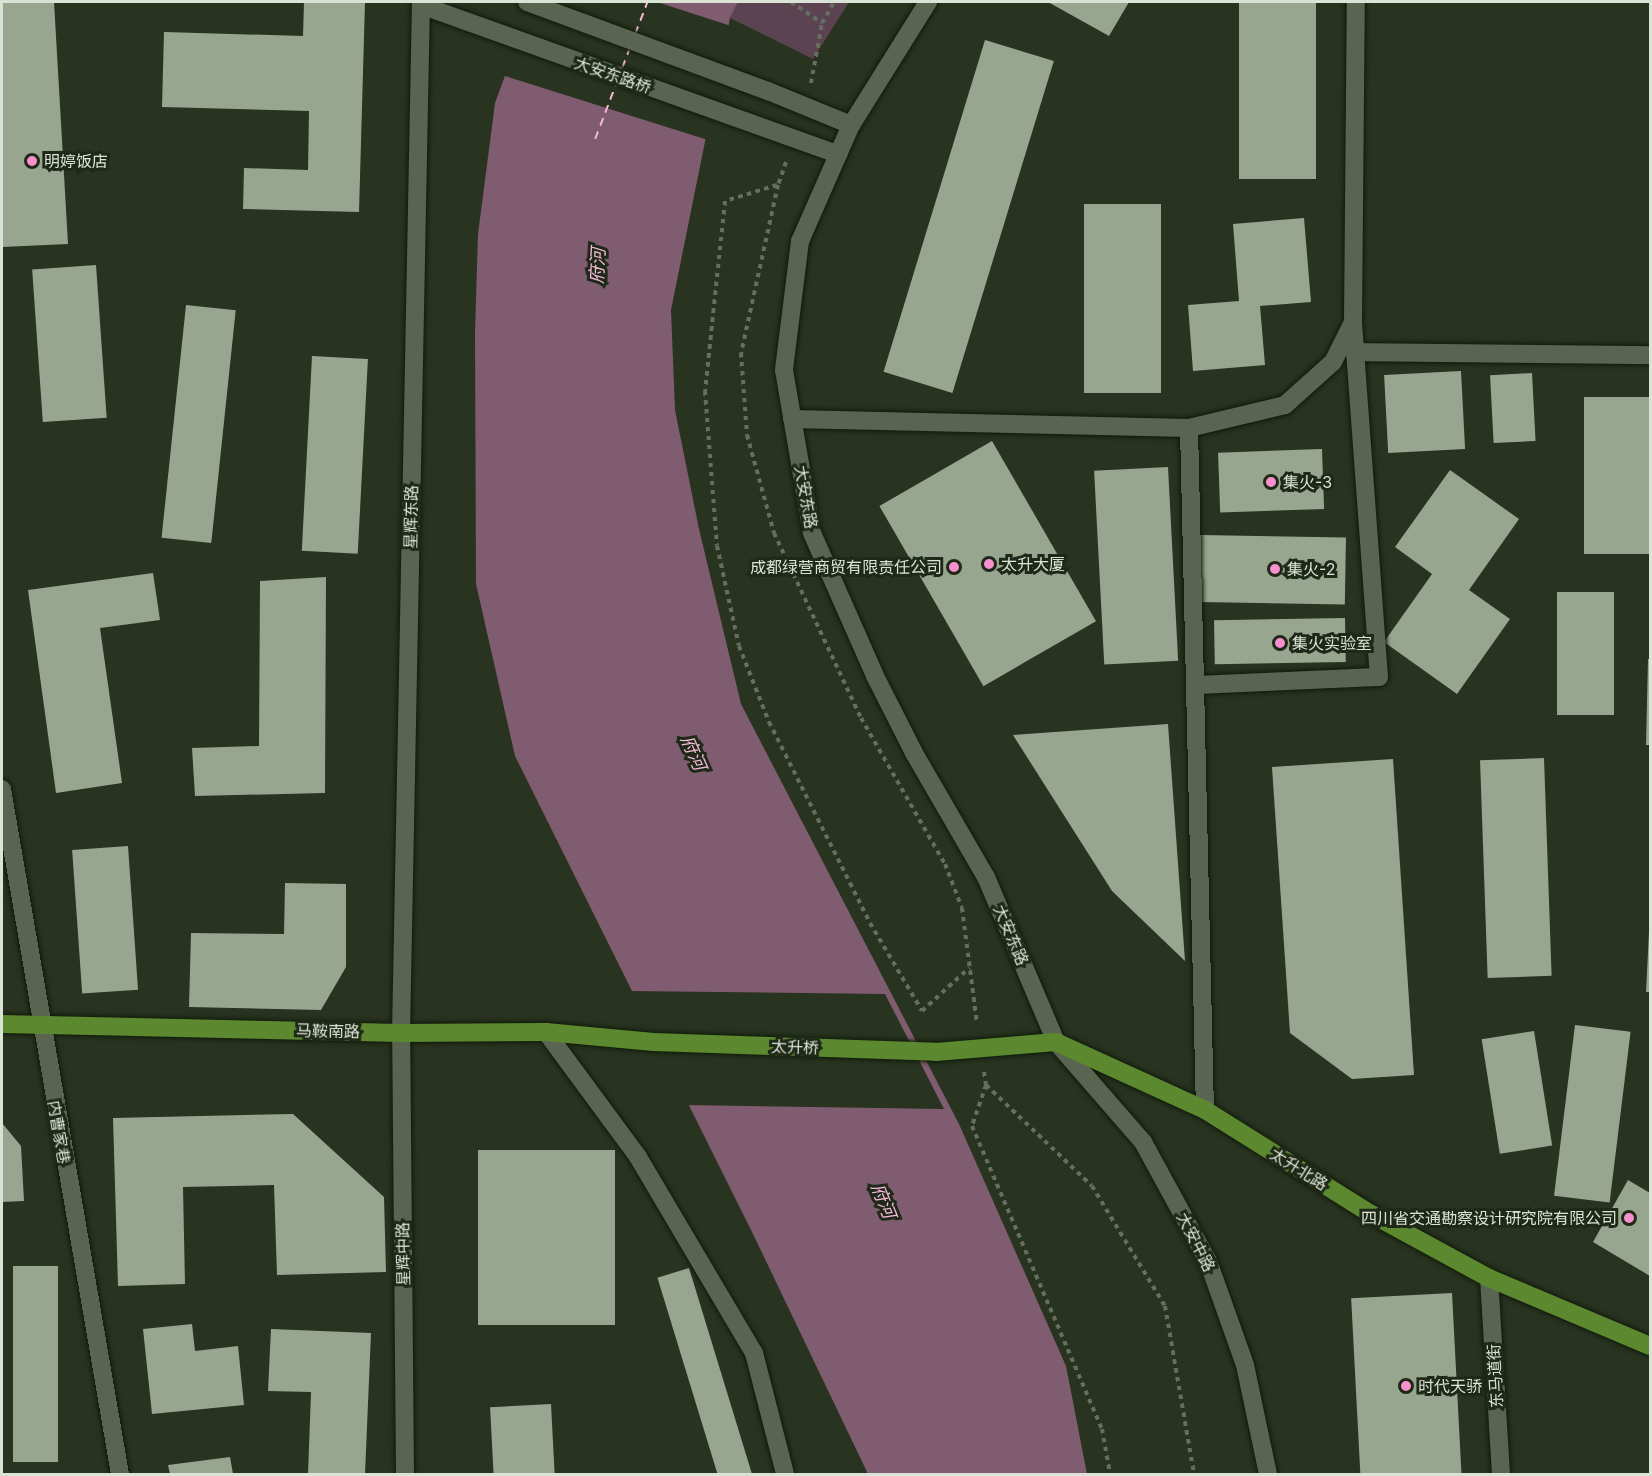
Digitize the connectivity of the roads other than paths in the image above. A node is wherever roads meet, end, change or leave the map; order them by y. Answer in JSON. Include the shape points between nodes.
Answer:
{"nodes":[{"id":1,"x":527,"y":2,"type":"edge"},
{"id":2,"x":928,"y":2,"type":"edge"},
{"id":3,"x":1356,"y":2,"type":"edge"},
{"id":4,"x":421,"y":3,"type":"edge"},
{"id":5,"x":851,"y":125,"type":"junction"},
{"id":6,"x":838,"y":154,"type":"junction"},
{"id":7,"x":1353,"y":322,"type":"junction"},
{"id":8,"x":1355,"y":352,"type":"junction"},
{"id":9,"x":1650,"y":355,"type":"edge"},
{"id":10,"x":792,"y":419,"type":"junction"},
{"id":11,"x":1189,"y":428,"type":"junction"},
{"id":12,"x":1195,"y":685,"type":"junction"},
{"id":13,"x":2,"y":789,"type":"edge"},
{"id":14,"x":2,"y":1024,"type":"edge"},
{"id":15,"x":40,"y":1024,"type":"junction"},
{"id":16,"x":546,"y":1032,"type":"junction"},
{"id":17,"x":401,"y":1033,"type":"junction"},
{"id":18,"x":654,"y":1042,"type":"joint"},
{"id":19,"x":1056,"y":1042,"type":"junction"},
{"id":20,"x":936,"y":1052,"type":"joint"},
{"id":21,"x":1205,"y":1110,"type":"junction"},
{"id":22,"x":1490,"y":1278,"type":"junction"},
{"id":23,"x":1650,"y":1346,"type":"edge"},
{"id":24,"x":120,"y":1474,"type":"edge"},
{"id":25,"x":405,"y":1474,"type":"edge"},
{"id":26,"x":785,"y":1474,"type":"edge"},
{"id":27,"x":1268,"y":1474,"type":"edge"},
{"id":28,"x":1501,"y":1474,"type":"edge"}],
"edges":[{"from":1,"to":5,"type":"street"},
{"from":2,"to":5,"type":"street","name":"大安东路"},
{"from":3,"to":7,"type":"street"},
{"from":4,"to":6,"type":"street","name":"大安东路桥","via":[[475,27]]},
{"from":4,"to":17,"type":"street","name":"星辉东路"},
{"from":5,"to":6,"type":"street","name":"大安东路"},
{"from":6,"to":10,"type":"street","name":"大安东路","via":[[800,241],[784,370]]},
{"from":7,"to":8,"type":"street"},
{"from":7,"to":11,"type":"street","via":[[1333,362],[1285,405]]},
{"from":8,"to":9,"type":"street"},
{"from":8,"to":12,"type":"street","via":[[1379,677]]},
{"from":10,"to":11,"type":"street"},
{"from":10,"to":19,"type":"street","name":"大安东路","via":[[812,533],[875,676],[986,878]]},
{"from":11,"to":12,"type":"street"},
{"from":12,"to":21,"type":"street"},
{"from":13,"to":15,"type":"street","name":"内曹家巷"},
{"from":14,"to":15,"type":"main road","name":"马鞍南路"},
{"from":15,"to":17,"type":"main road","name":"马鞍南路"},
{"from":15,"to":24,"type":"street","name":"内曹家巷"},
{"from":16,"to":17,"type":"main road","name":"马鞍南路"},
{"from":16,"to":18,"type":"main road","name":"马鞍南路"},
{"from":16,"to":26,"type":"street","via":[[638,1157],[754,1353]]},
{"from":17,"to":25,"type":"street","name":"星辉中路"},
{"from":18,"to":20,"type":"main road","name":"太升桥"},
{"from":19,"to":20,"type":"main road","name":"太升北路"},
{"from":19,"to":21,"type":"main road","name":"太升北路"},
{"from":19,"to":27,"type":"street","name":"大安中路","via":[[1143,1142],[1208,1261],[1245,1365]]},
{"from":21,"to":22,"type":"main road","name":"太升北路","via":[[1371,1214]]},
{"from":22,"to":23,"type":"main road","name":"太升北路"},
{"from":22,"to":28,"type":"street","name":"东马道街"}]}
